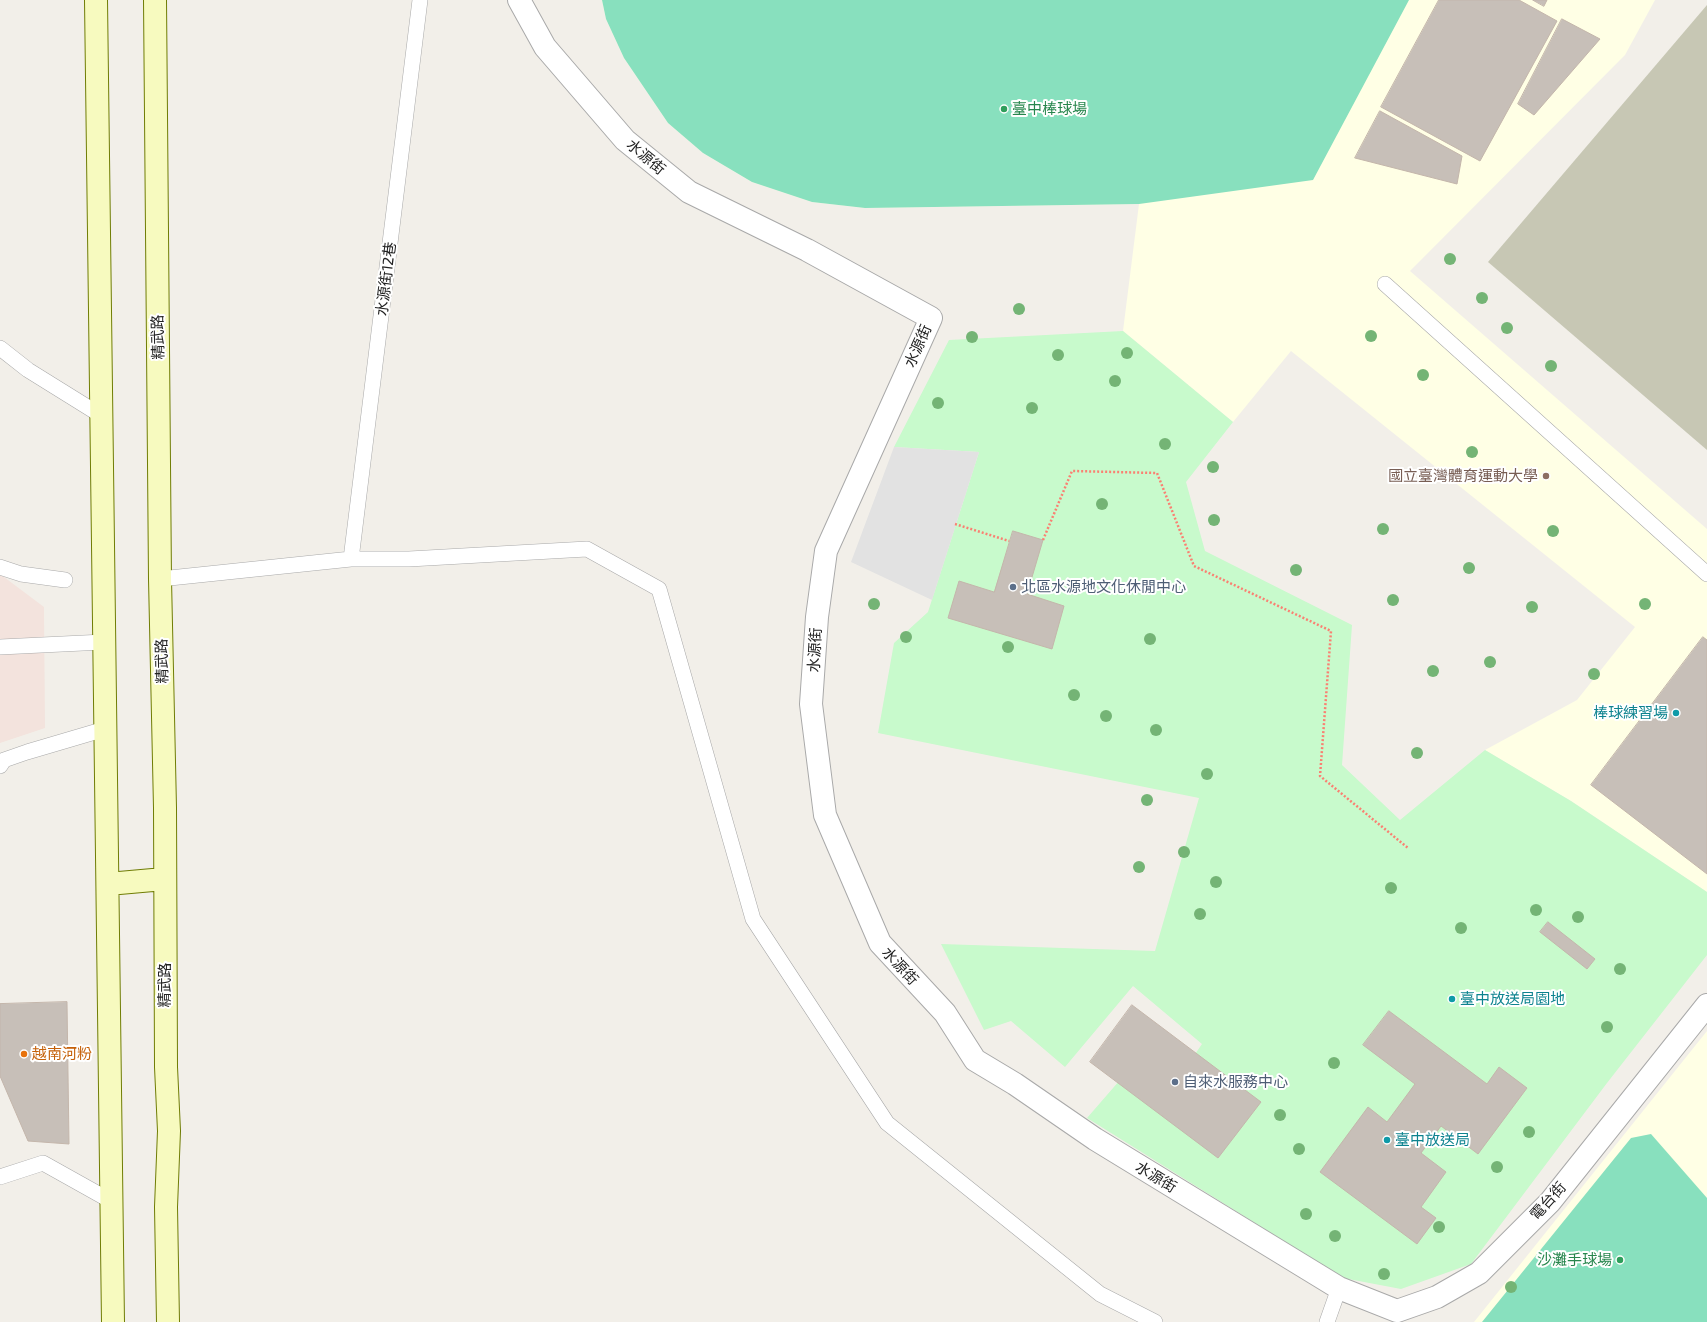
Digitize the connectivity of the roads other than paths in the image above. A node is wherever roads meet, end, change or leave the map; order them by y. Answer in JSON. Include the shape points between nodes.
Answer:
{"nodes":[{"id":1,"x":96,"y":0,"type":"edge"},
{"id":2,"x":155,"y":0,"type":"edge"},
{"id":3,"x":420,"y":0,"type":"edge"},
{"id":4,"x":519,"y":0,"type":"edge"},
{"id":5,"x":1385,"y":284,"type":"dead end"},
{"id":6,"x":0,"y":348,"type":"edge"},
{"id":7,"x":102,"y":416,"type":"junction"},
{"id":8,"x":351,"y":559,"type":"junction"},
{"id":9,"x":0,"y":567,"type":"edge"},
{"id":10,"x":1707,"y":574,"type":"edge"},
{"id":11,"x":160,"y":579,"type":"junction"},
{"id":12,"x":65,"y":580,"type":"dead end"},
{"id":13,"x":104,"y":642,"type":"junction"},
{"id":14,"x":0,"y":647,"type":"edge"},
{"id":15,"x":106,"y":729,"type":"junction"},
{"id":16,"x":0,"y":766,"type":"edge"},
{"id":17,"x":164,"y":879,"type":"junction"},
{"id":18,"x":108,"y":884,"type":"junction"},
{"id":19,"x":1707,"y":1005,"type":"edge"},
{"id":20,"x":0,"y":1177,"type":"edge"},
{"id":21,"x":111,"y":1201,"type":"junction"},
{"id":22,"x":1339,"y":1288,"type":"junction"},
{"id":23,"x":113,"y":1322,"type":"edge"},
{"id":24,"x":168,"y":1322,"type":"edge"},
{"id":25,"x":1155,"y":1322,"type":"edge"},
{"id":26,"x":1327,"y":1322,"type":"edge"}],
"edges":[{"from":1,"to":7,"type":"street"},
{"from":2,"to":11,"type":"street","name":"精武路"},
{"from":3,"to":8,"type":"lane","name":"水源街12巷"},
{"from":4,"to":22,"type":"street","name":"水源街","via":[[545,47],[625,140],[688,192],[806,250],[931,318],[826,552],[816,617],[811,704],[825,815],[880,943],[945,1013],[975,1060],[1015,1084],[1094,1139]]},
{"from":5,"to":10,"type":"lane"},
{"from":6,"to":7,"type":"lane","via":[[28,370]]},
{"from":7,"to":13,"type":"street"},
{"from":8,"to":11,"type":"lane"},
{"from":8,"to":25,"type":"lane","via":[[409,559],[587,549],[659,589],[753,919],[887,1123],[1100,1294]]},
{"from":9,"to":12,"type":"lane","via":[[21,574]]},
{"from":11,"to":17,"type":"street","name":"精武路"},
{"from":13,"to":14,"type":"lane"},
{"from":13,"to":15,"type":"street"},
{"from":15,"to":16,"type":"lane","via":[[4,760]]},
{"from":15,"to":18,"type":"street"},
{"from":17,"to":18,"type":"street"},
{"from":17,"to":24,"type":"street","name":"精武路","via":[[169,1131],[166,1207]]},
{"from":18,"to":21,"type":"street"},
{"from":19,"to":22,"type":"street","name":"電台街","via":[[1550,1202],[1479,1273],[1437,1296],[1398,1311]]},
{"from":20,"to":21,"type":"lane","via":[[43,1163]]},
{"from":21,"to":23,"type":"street"},
{"from":22,"to":26,"type":"lane"}]}
